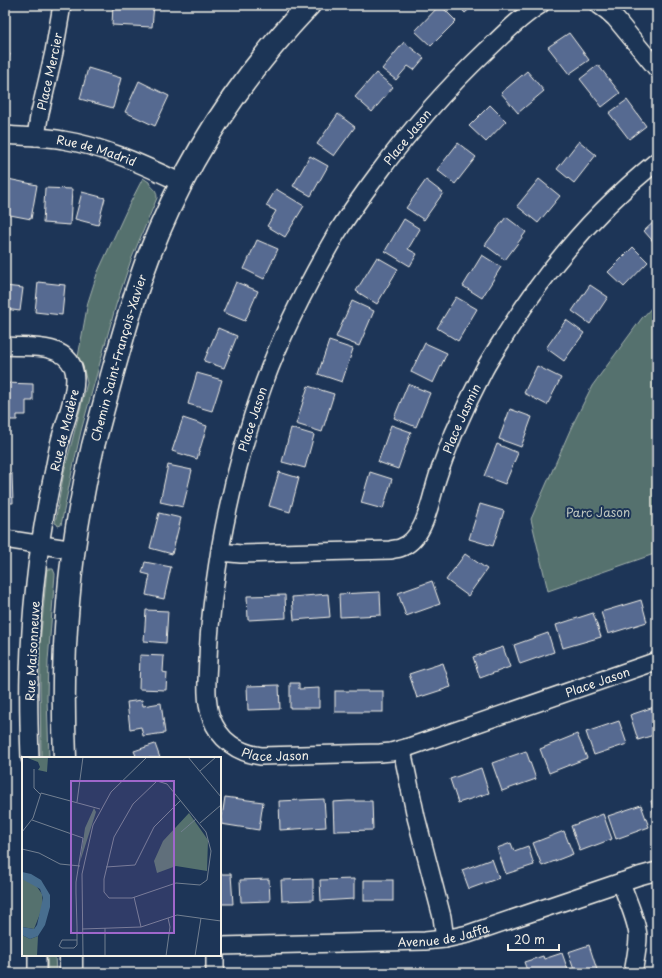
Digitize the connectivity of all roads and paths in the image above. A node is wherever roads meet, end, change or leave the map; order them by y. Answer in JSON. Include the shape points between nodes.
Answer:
{"nodes":[{"id":1,"x":62,"y":5,"type":"edge"},
{"id":2,"x":308,"y":5,"type":"edge"},
{"id":3,"x":540,"y":5,"type":"edge"},
{"id":4,"x":599,"y":5,"type":"edge"},
{"id":5,"x":657,"y":69,"type":"edge"},
{"id":6,"x":5,"y":135,"type":"edge"},
{"id":7,"x":36,"y":137,"type":"junction"},
{"id":8,"x":657,"y":161,"type":"edge"},
{"id":9,"x":182,"y":183,"type":"junction"},
{"id":10,"x":5,"y":346,"type":"edge"},
{"id":11,"x":5,"y":539,"type":"edge"},
{"id":12,"x":40,"y":544,"type":"junction"},
{"id":13,"x":74,"y":550,"type":"junction"},
{"id":14,"x":220,"y":552,"type":"junction"},
{"id":15,"x":657,"y":661,"type":"edge"},
{"id":16,"x":402,"y":750,"type":"junction"},
{"id":17,"x":30,"y":757,"type":"edge"},
{"id":18,"x":65,"y":757,"type":"edge"},
{"id":19,"x":657,"y":871,"type":"edge"},
{"id":20,"x":621,"y":882,"type":"junction"},
{"id":21,"x":445,"y":939,"type":"junction"},
{"id":22,"x":221,"y":946,"type":"edge"},
{"id":23,"x":37,"y":956,"type":"edge"},
{"id":24,"x":71,"y":956,"type":"edge"},
{"id":25,"x":215,"y":956,"type":"edge"},
{"id":26,"x":37,"y":973,"type":"edge"},
{"id":27,"x":71,"y":973,"type":"edge"},
{"id":28,"x":215,"y":973,"type":"edge"},
{"id":29,"x":633,"y":973,"type":"edge"}],
"edges":[{"from":1,"to":7,"type":"street","name":"Place Mercier"},
{"from":2,"to":9,"type":"street","name":"Chemin Saint-François-Xavier","via":[[253,69],[215,126]]},
{"from":3,"to":14,"type":"street","name":"Place Jason","via":[[520,19],[435,103],[384,166],[336,236],[284,334],[264,383],[235,476]]},
{"from":4,"to":5,"type":"street","via":[[615,18]]},
{"from":6,"to":7,"type":"street","name":"Rue de Madrid"},
{"from":7,"to":9,"type":"street","name":"Rue de Madrid","via":[[75,142],[109,151]]},
{"from":8,"to":14,"type":"street","name":"Place Jasmin","via":[[615,198],[582,233],[516,318],[474,388],[446,454],[424,523],[408,544],[391,550],[241,554]]},
{"from":9,"to":13,"type":"street","name":"Chemin Saint-François-Xavier","via":[[148,257],[122,340],[93,447]]},
{"from":10,"to":12,"type":"street","name":"Rue de Madère","via":[[54,350],[68,360],[75,377],[73,395],[49,490]]},
{"from":11,"to":12,"type":"street"},
{"from":12,"to":13,"type":"street"},
{"from":12,"to":17,"type":"street","name":"Rue Maisonneuve","via":[[30,653]]},
{"from":13,"to":18,"type":"street","name":"Chemin Saint-François-Xavier","via":[[65,635]]},
{"from":14,"to":16,"type":"street","name":"Place Jason","via":[[211,613],[207,681],[211,718],[221,736],[240,750],[261,756],[380,753]]},
{"from":15,"to":16,"type":"street","name":"Place Jason"},
{"from":16,"to":21,"type":"street"},
{"from":19,"to":20,"type":"street","name":"Avenue de Jaffa"},
{"from":20,"to":21,"type":"street","name":"Avenue de Jaffa","via":[[468,934]]},
{"from":20,"to":29,"type":"street","via":[[638,936]]},
{"from":21,"to":22,"type":"street","name":"Avenue de Jaffa"},
{"from":23,"to":26,"type":"street"},
{"from":24,"to":27,"type":"street"},
{"from":25,"to":28,"type":"street"}]}
